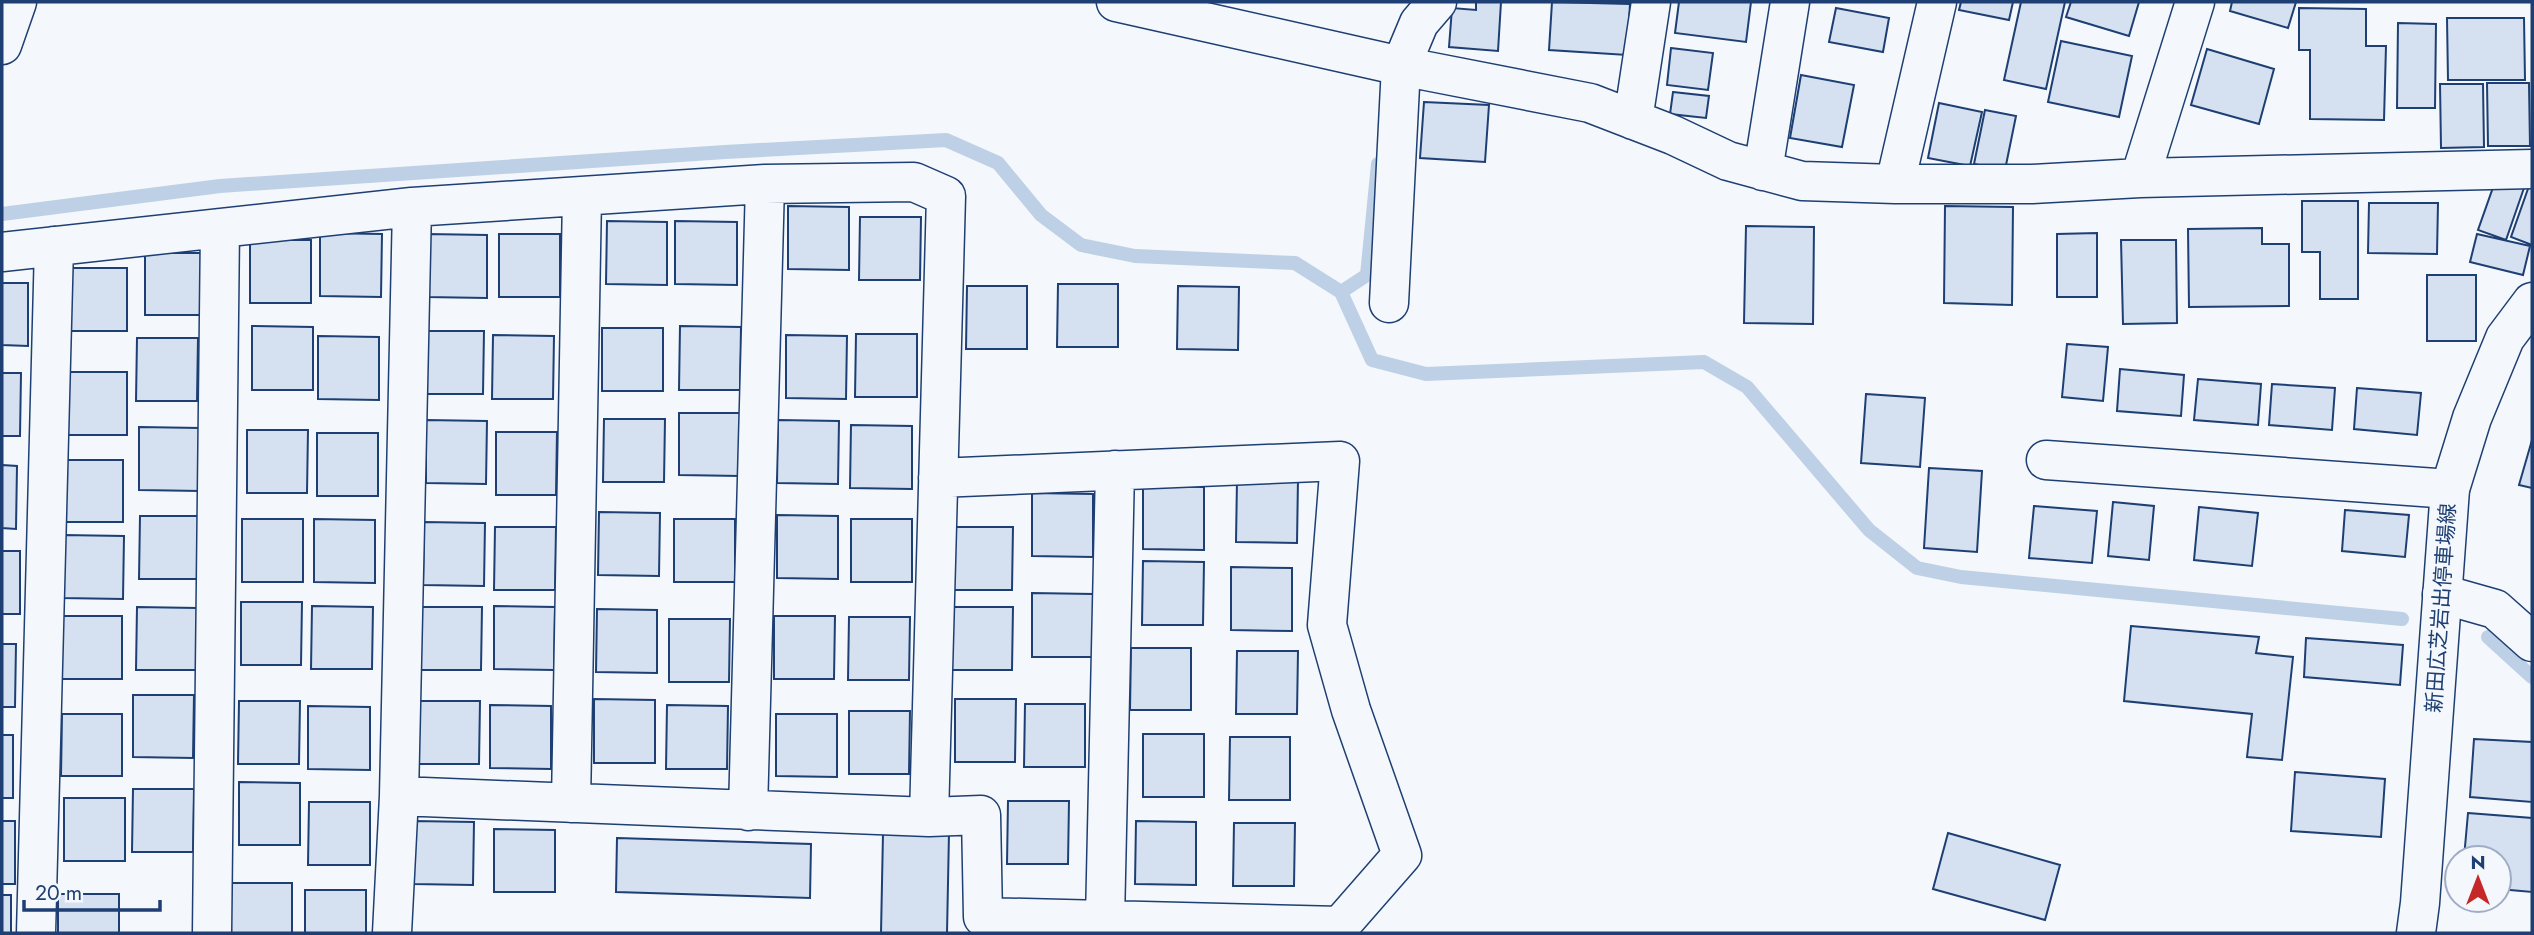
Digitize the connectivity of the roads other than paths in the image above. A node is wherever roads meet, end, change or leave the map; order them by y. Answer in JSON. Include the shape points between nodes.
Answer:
{"nodes":[{"id":1,"x":17,"y":2,"type":"edge"},
{"id":2,"x":1116,"y":2,"type":"edge"},
{"id":3,"x":1437,"y":2,"type":"edge"},
{"id":4,"x":1651,"y":2,"type":"edge"},
{"id":5,"x":1790,"y":2,"type":"edge"},
{"id":6,"x":1937,"y":2,"type":"edge"},
{"id":7,"x":2195,"y":2,"type":"edge"},
{"id":8,"x":2,"y":45,"type":"edge"},
{"id":9,"x":1401,"y":66,"type":"junction"},
{"id":10,"x":1633,"y":120,"type":"junction"},
{"id":11,"x":2532,"y":169,"type":"edge"},
{"id":12,"x":1763,"y":171,"type":"junction"},
{"id":13,"x":2140,"y":178,"type":"junction"},
{"id":14,"x":765,"y":184,"type":"junction"},
{"id":15,"x":1895,"y":184,"type":"junction"},
{"id":16,"x":582,"y":197,"type":"junction"},
{"id":17,"x":412,"y":207,"type":"junction"},
{"id":18,"x":220,"y":228,"type":"junction"},
{"id":19,"x":54,"y":246,"type":"junction"},
{"id":20,"x":2,"y":252,"type":"edge"},
{"id":21,"x":2532,"y":302,"type":"edge"},
{"id":22,"x":1389,"y":303,"type":"dead end"},
{"id":23,"x":2046,"y":460,"type":"dead end"},
{"id":24,"x":1115,"y":470,"type":"junction"},
{"id":25,"x":938,"y":478,"type":"junction"},
{"id":26,"x":2450,"y":489,"type":"junction"},
{"id":27,"x":2442,"y":594,"type":"junction"},
{"id":28,"x":2532,"y":642,"type":"edge"},
{"id":29,"x":399,"y":796,"type":"junction"},
{"id":30,"x":571,"y":803,"type":"junction"},
{"id":31,"x":748,"y":811,"type":"junction"},
{"id":32,"x":929,"y":817,"type":"junction"},
{"id":33,"x":1105,"y":920,"type":"junction"},
{"id":34,"x":983,"y":925,"type":"edge"},
{"id":35,"x":36,"y":933,"type":"edge"},
{"id":36,"x":212,"y":933,"type":"edge"},
{"id":37,"x":392,"y":933,"type":"edge"},
{"id":38,"x":2416,"y":933,"type":"edge"}],
"edges":[{"from":1,"to":8,"type":"street"},
{"from":2,"to":9,"type":"street"},
{"from":3,"to":9,"type":"street","via":[[1419,23]]},
{"from":4,"to":10,"type":"street"},
{"from":5,"to":12,"type":"street"},
{"from":6,"to":15,"type":"street"},
{"from":7,"to":13,"type":"street"},
{"from":9,"to":10,"type":"street","via":[[1590,103]]},
{"from":9,"to":22,"type":"street"},
{"from":10,"to":12,"type":"street"},
{"from":11,"to":13,"type":"street"},
{"from":12,"to":15,"type":"street","via":[[1802,181]]},
{"from":13,"to":15,"type":"street"},
{"from":14,"to":16,"type":"street"},
{"from":14,"to":25,"type":"street","via":[[914,182],[946,196]]},
{"from":14,"to":31,"type":"street"},
{"from":16,"to":17,"type":"street"},
{"from":16,"to":30,"type":"street"},
{"from":17,"to":18,"type":"street"},
{"from":17,"to":29,"type":"street"},
{"from":18,"to":19,"type":"street"},
{"from":18,"to":36,"type":"street"},
{"from":19,"to":20,"type":"street"},
{"from":19,"to":35,"type":"street"},
{"from":21,"to":26,"type":"street","name":"新田広芝岩出停車場線","via":[[2505,338],[2472,418]]},
{"from":23,"to":26,"type":"street"},
{"from":24,"to":25,"type":"street"},
{"from":24,"to":33,"type":"street"},
{"from":24,"to":33,"type":"street","via":[[1340,461],[1327,625],[1351,710],[1402,855],[1340,926]]},
{"from":25,"to":32,"type":"street"},
{"from":26,"to":27,"type":"street","name":"新田広芝岩出停車場線"},
{"from":27,"to":28,"type":"street","via":[[2495,609]]},
{"from":27,"to":38,"type":"street","name":"新田広芝岩出停車場線"},
{"from":29,"to":30,"type":"street"},
{"from":29,"to":37,"type":"street"},
{"from":30,"to":31,"type":"street"},
{"from":31,"to":32,"type":"street"},
{"from":32,"to":34,"type":"street","via":[[981,815]]},
{"from":33,"to":34,"type":"street"}]}
